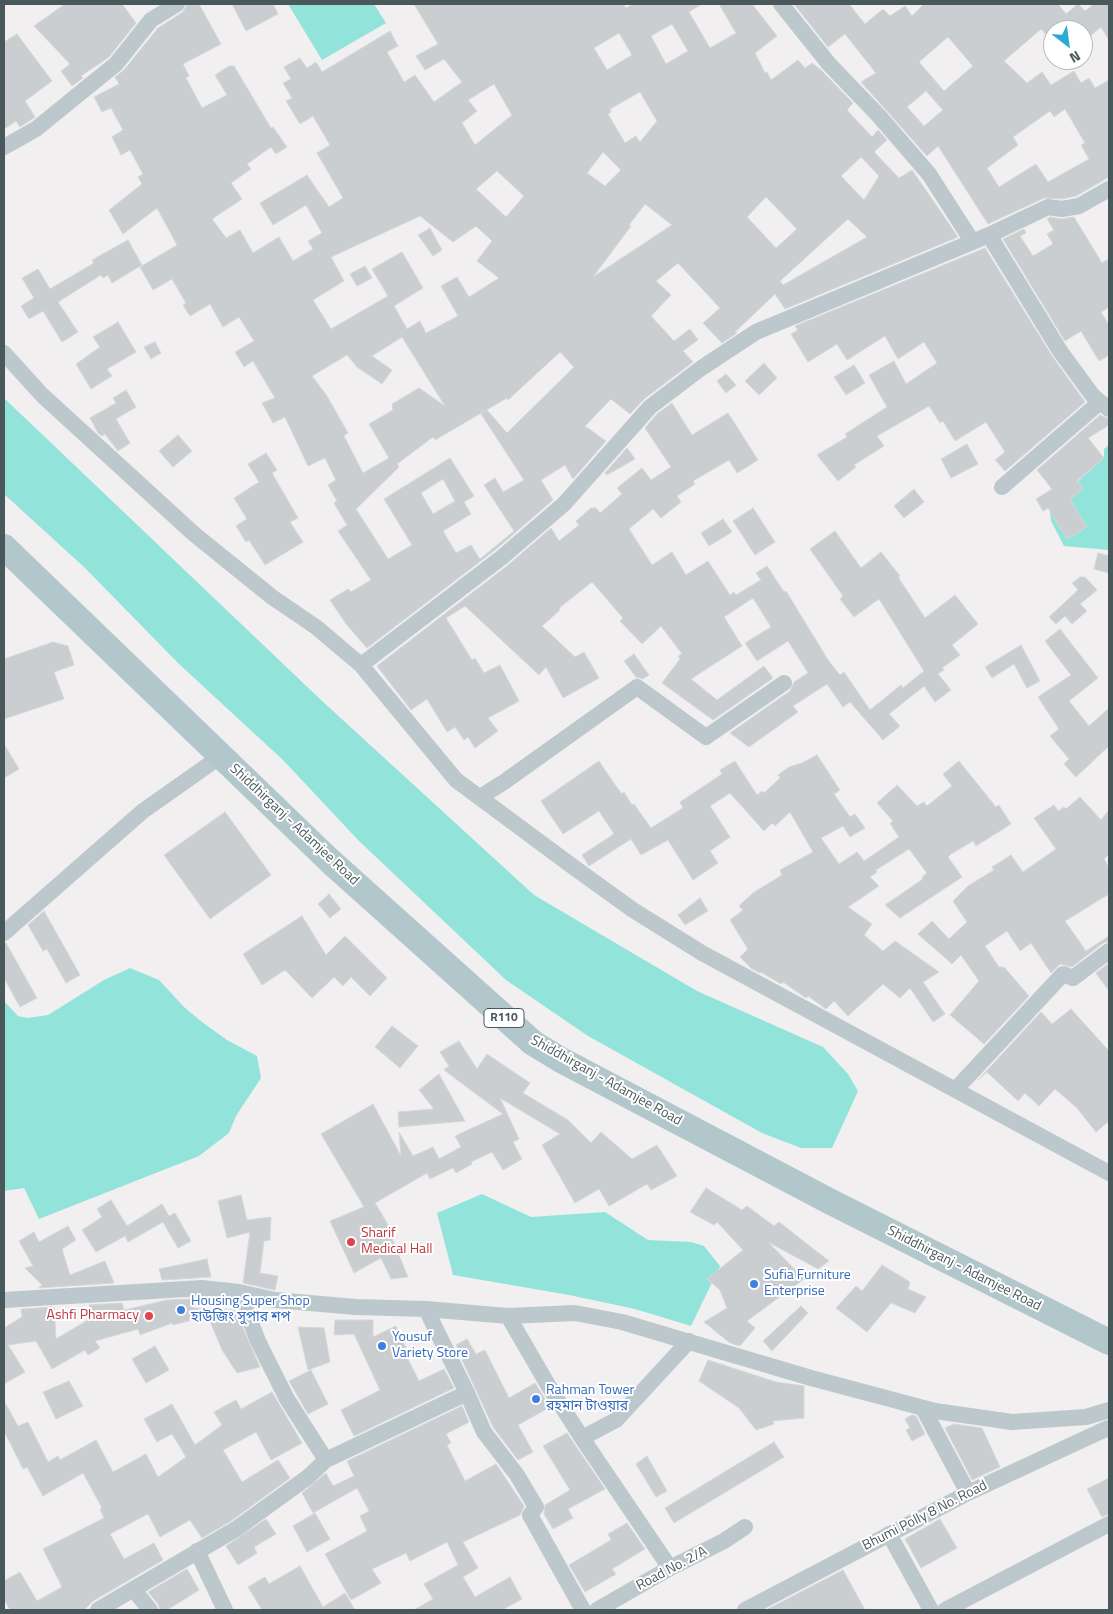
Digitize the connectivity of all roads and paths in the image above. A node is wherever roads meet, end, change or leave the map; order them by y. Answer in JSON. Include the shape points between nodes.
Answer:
{"nodes":[{"id":1,"x":177,"y":4,"type":"edge"},
{"id":2,"x":781,"y":4,"type":"edge"},
{"id":3,"x":4,"y":147,"type":"edge"},
{"id":4,"x":1109,"y":189,"type":"edge"},
{"id":5,"x":989,"y":235,"type":"junction"},
{"id":6,"x":972,"y":241,"type":"junction"},
{"id":7,"x":4,"y":353,"type":"edge"},
{"id":8,"x":1105,"y":405,"type":"edge"},
{"id":9,"x":1002,"y":486,"type":"dead end"},
{"id":10,"x":4,"y":547,"type":"edge"},
{"id":11,"x":361,"y":665,"type":"junction"},
{"id":12,"x":784,"y":683,"type":"dead end"},
{"id":13,"x":221,"y":756,"type":"junction"},
{"id":14,"x":480,"y":797,"type":"junction"},
{"id":15,"x":4,"y":933,"type":"edge"},
{"id":16,"x":1109,"y":951,"type":"edge"},
{"id":17,"x":956,"y":1089,"type":"junction"},
{"id":18,"x":1109,"y":1173,"type":"edge"},
{"id":19,"x":239,"y":1292,"type":"junction"},
{"id":20,"x":4,"y":1300,"type":"edge"},
{"id":21,"x":426,"y":1309,"type":"junction"},
{"id":22,"x":508,"y":1316,"type":"junction"},
{"id":23,"x":689,"y":1341,"type":"junction"},
{"id":24,"x":1109,"y":1342,"type":"edge"},
{"id":25,"x":467,"y":1393,"type":"junction"},
{"id":26,"x":1109,"y":1410,"type":"edge"},
{"id":27,"x":925,"y":1412,"type":"dead end"},
{"id":28,"x":1108,"y":1429,"type":"edge"},
{"id":29,"x":582,"y":1438,"type":"junction"},
{"id":30,"x":326,"y":1460,"type":"junction"},
{"id":31,"x":968,"y":1493,"type":"junction"},
{"id":32,"x":1109,"y":1524,"type":"edge"},
{"id":33,"x":745,"y":1527,"type":"dead end"},
{"id":34,"x":889,"y":1534,"type":"junction"},
{"id":35,"x":197,"y":1551,"type":"junction"},
{"id":36,"x":670,"y":1568,"type":"junction"},
{"id":37,"x":134,"y":1590,"type":"junction"},
{"id":38,"x":98,"y":1610,"type":"edge"},
{"id":39,"x":150,"y":1610,"type":"edge"},
{"id":40,"x":225,"y":1610,"type":"edge"},
{"id":41,"x":582,"y":1610,"type":"edge"},
{"id":42,"x":597,"y":1610,"type":"edge"},
{"id":43,"x":745,"y":1610,"type":"edge"},
{"id":44,"x":931,"y":1610,"type":"edge"},
{"id":45,"x":944,"y":1610,"type":"edge"}],
"edges":[{"from":1,"to":3,"type":"street","via":[[151,20],[116,64],[36,129]]},
{"from":2,"to":6,"type":"street","via":[[829,64],[880,116],[929,174]]},
{"from":4,"to":5,"type":"street","via":[[1079,206],[1048,207]]},
{"from":5,"to":6,"type":"street"},
{"from":5,"to":8,"type":"street","via":[[1060,351],[1093,396]]},
{"from":6,"to":11,"type":"street","via":[[756,332],[700,369],[650,408],[557,510],[501,558]]},
{"from":7,"to":11,"type":"street","via":[[48,402],[194,534]]},
{"from":8,"to":9,"type":"street"},
{"from":10,"to":13,"type":"main road","name":"Shiddhirganj - Adamjee Road","number":"R110"},
{"from":11,"to":14,"type":"street","via":[[438,761],[456,780]]},
{"from":12,"to":14,"type":"street","via":[[706,736],[637,687]]},
{"from":13,"to":15,"type":"street","via":[[143,811]]},
{"from":13,"to":24,"type":"main road","name":"Shiddhirganj - Adamjee Road","number":"R110","via":[[330,861],[533,1043],[752,1168]]},
{"from":14,"to":17,"type":"street","via":[[633,910],[702,953]]},
{"from":16,"to":17,"type":"street","via":[[1073,978],[1063,974]]},
{"from":17,"to":18,"type":"street"},
{"from":19,"to":20,"type":"street","via":[[202,1288]]},
{"from":19,"to":21,"type":"street","via":[[275,1300]]},
{"from":19,"to":30,"type":"street","via":[[258,1341],[287,1399]]},
{"from":21,"to":22,"type":"street"},
{"from":21,"to":25,"type":"street"},
{"from":22,"to":23,"type":"street","via":[[575,1314],[622,1322]]},
{"from":22,"to":29,"type":"street"},
{"from":23,"to":26,"type":"street","via":[[935,1411],[1012,1422],[1086,1416]]},
{"from":23,"to":29,"type":"street","via":[[616,1420]]},
{"from":25,"to":30,"type":"street"},
{"from":25,"to":41,"type":"street","via":[[484,1432],[517,1475],[536,1507],[530,1515]]},
{"from":27,"to":31,"type":"street"},
{"from":28,"to":31,"type":"street","name":"Bhumi Polly 8 No. Road"},
{"from":29,"to":36,"type":"street"},
{"from":30,"to":35,"type":"street","via":[[308,1477],[236,1528]]},
{"from":31,"to":34,"type":"street","name":"Bhumi Polly 8 No. Road"},
{"from":32,"to":45,"type":"street"},
{"from":33,"to":36,"type":"street","name":"Road No. 2/A"},
{"from":34,"to":43,"type":"street","name":"Bhumi Polly 8 No. Road"},
{"from":34,"to":44,"type":"street"},
{"from":35,"to":37,"type":"street"},
{"from":35,"to":40,"type":"street"},
{"from":36,"to":42,"type":"street","name":"Road No. 2/A"},
{"from":37,"to":38,"type":"street"},
{"from":37,"to":39,"type":"street"}]}
